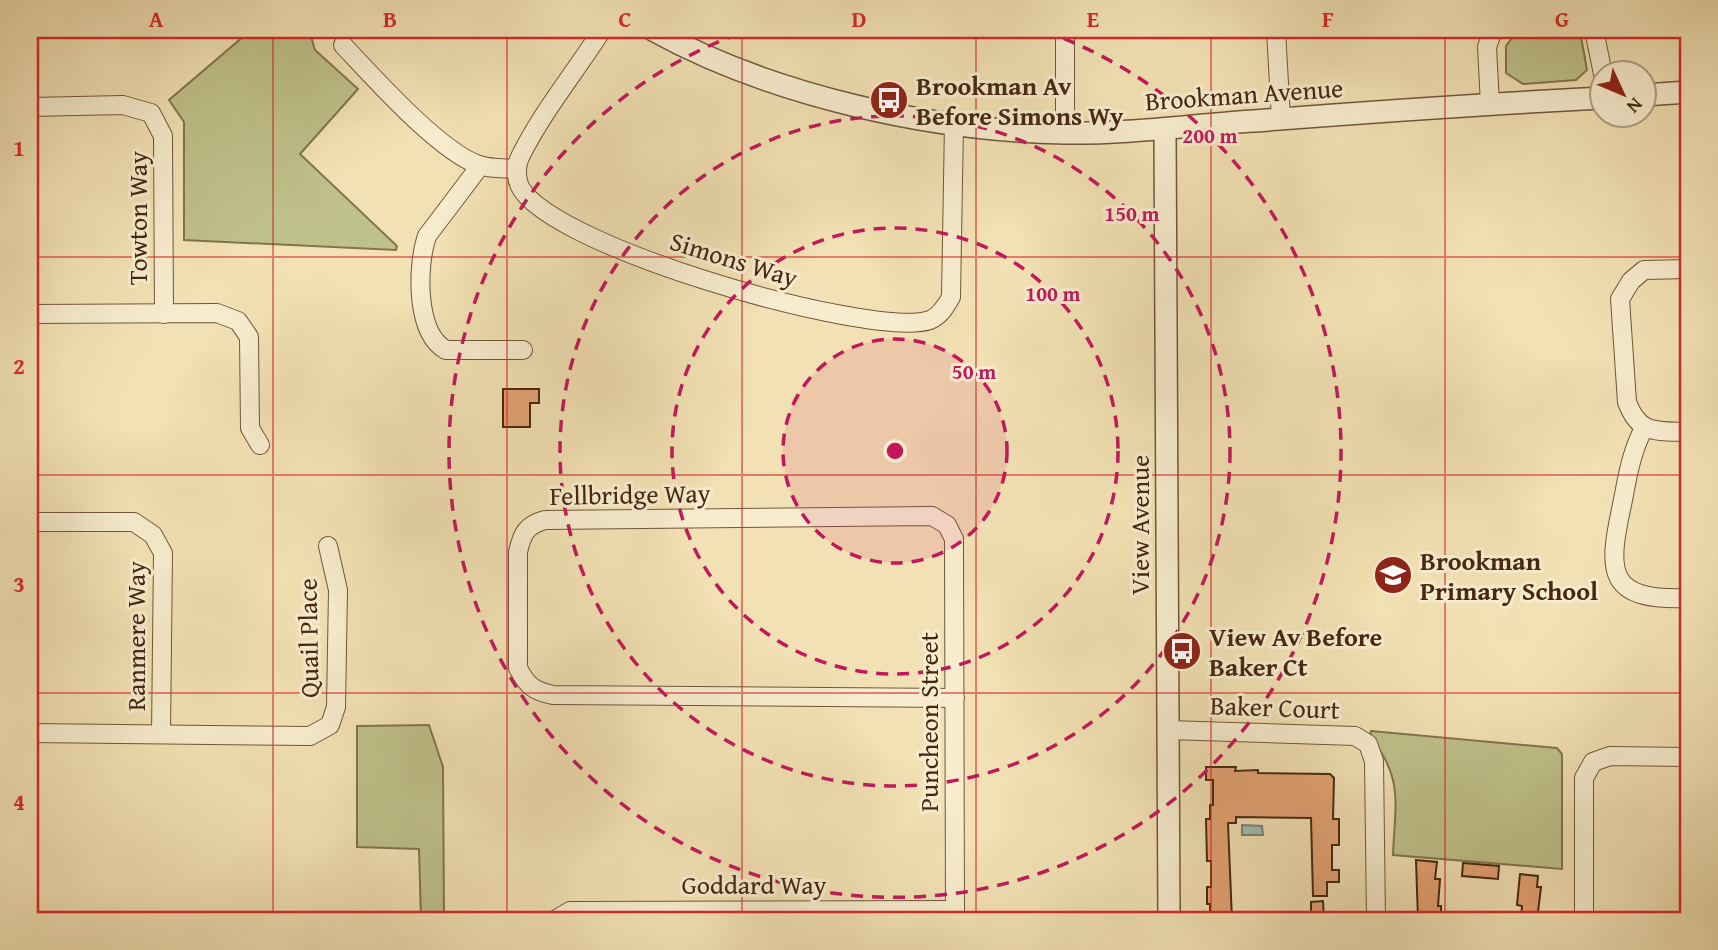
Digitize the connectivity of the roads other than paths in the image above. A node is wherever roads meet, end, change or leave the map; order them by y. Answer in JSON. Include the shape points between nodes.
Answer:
{"nodes":[{"id":1,"x":602,"y":30,"type":"edge"},
{"id":2,"x":653,"y":30,"type":"edge"},
{"id":3,"x":1065,"y":30,"type":"edge"},
{"id":4,"x":1276,"y":30,"type":"edge"},
{"id":5,"x":1493,"y":30,"type":"edge"},
{"id":6,"x":1594,"y":30,"type":"edge"},
{"id":7,"x":344,"y":45,"type":"dead end"},
{"id":8,"x":1600,"y":60,"type":"edge"},
{"id":9,"x":1688,"y":92,"type":"edge"},
{"id":10,"x":1658,"y":94,"type":"edge"},
{"id":11,"x":1588,"y":98,"type":"edge"},
{"id":12,"x":1490,"y":104,"type":"junction"},
{"id":13,"x":30,"y":107,"type":"edge"},
{"id":14,"x":1281,"y":119,"type":"junction"},
{"id":15,"x":954,"y":123,"type":"junction"},
{"id":16,"x":1165,"y":129,"type":"junction"},
{"id":17,"x":1065,"y":133,"type":"junction"},
{"id":18,"x":480,"y":166,"type":"junction"},
{"id":19,"x":517,"y":169,"type":"junction"},
{"id":20,"x":1688,"y":269,"type":"edge"},
{"id":21,"x":30,"y":314,"type":"edge"},
{"id":22,"x":164,"y":314,"type":"junction"},
{"id":23,"x":523,"y":351,"type":"dead end"},
{"id":24,"x":1644,"y":428,"type":"junction"},
{"id":25,"x":1688,"y":432,"type":"edge"},
{"id":26,"x":260,"y":445,"type":"dead end"},
{"id":27,"x":30,"y":522,"type":"edge"},
{"id":28,"x":947,"y":525,"type":"joint"},
{"id":29,"x":328,"y":546,"type":"dead end"},
{"id":30,"x":1688,"y":598,"type":"edge"},
{"id":31,"x":955,"y":698,"type":"junction"},
{"id":32,"x":1168,"y":730,"type":"junction"},
{"id":33,"x":30,"y":733,"type":"edge"},
{"id":34,"x":161,"y":734,"type":"junction"},
{"id":35,"x":1688,"y":757,"type":"edge"},
{"id":36,"x":955,"y":915,"type":"edge"},
{"id":37,"x":555,"y":920,"type":"edge"},
{"id":38,"x":1169,"y":920,"type":"edge"},
{"id":39,"x":1377,"y":920,"type":"edge"},
{"id":40,"x":1584,"y":920,"type":"edge"}],
"edges":[{"from":1,"to":19,"type":"street","via":[[520,156]]},
{"from":2,"to":15,"type":"street","name":"Brookman Avenue","via":[[770,82],[852,104]]},
{"from":3,"to":17,"type":"street"},
{"from":4,"to":14,"type":"street"},
{"from":5,"to":12,"type":"street","via":[[1487,47]]},
{"from":6,"to":8,"type":"street"},
{"from":7,"to":18,"type":"street","via":[[434,134]]},
{"from":9,"to":10,"type":"street"},
{"from":11,"to":12,"type":"street","name":"Brookman Avenue"},
{"from":12,"to":14,"type":"street","name":"Brookman Avenue"},
{"from":13,"to":22,"type":"street","name":"Towton Way","via":[[123,105],[151,113],[163,136]]},
{"from":14,"to":16,"type":"street","name":"Brookman Avenue"},
{"from":15,"to":17,"type":"street","name":"Brookman Avenue"},
{"from":15,"to":19,"type":"street","name":"Simons Way","via":[[951,297],[932,319],[915,322],[799,307],[664,267],[559,219],[535,203],[523,194]]},
{"from":16,"to":17,"type":"street","name":"Brookman Avenue"},
{"from":16,"to":32,"type":"street","name":"View Avenue"},
{"from":18,"to":19,"type":"street"},
{"from":18,"to":23,"type":"street","via":[[423,248],[420,278],[427,327],[446,350]]},
{"from":20,"to":24,"type":"street","via":[[1644,270],[1620,299],[1627,402]]},
{"from":21,"to":22,"type":"street","name":"Towton Way"},
{"from":22,"to":26,"type":"street","via":[[217,313],[238,321],[249,337],[250,428]]},
{"from":24,"to":25,"type":"street"},
{"from":24,"to":30,"type":"street","via":[[1633,452],[1612,550],[1613,568],[1633,591],[1651,597]]},
{"from":27,"to":34,"type":"street","name":"Ranmere Way","via":[[134,522],[153,535],[163,553]]},
{"from":28,"to":31,"type":"street","name":"Puncheon Street","via":[[954,539]]},
{"from":28,"to":31,"type":"street","name":"Fellbridge Way","via":[[932,516],[545,520],[531,524],[522,535],[518,552],[518,668],[526,684],[553,695]]},
{"from":29,"to":34,"type":"street","name":"Quail Place","via":[[338,590],[336,707],[330,725],[310,736]]},
{"from":31,"to":36,"type":"street","name":"Puncheon Street"},
{"from":32,"to":38,"type":"street","name":"View Avenue"},
{"from":32,"to":39,"type":"street","name":"Baker Court","via":[[1355,736],[1368,744],[1374,761]]},
{"from":33,"to":34,"type":"street","name":"Ranmere Way"},
{"from":35,"to":40,"type":"street","via":[[1610,756],[1593,762],[1584,778]]},
{"from":36,"to":37,"type":"street","name":"Goddard Way","via":[[570,911]]}]}
